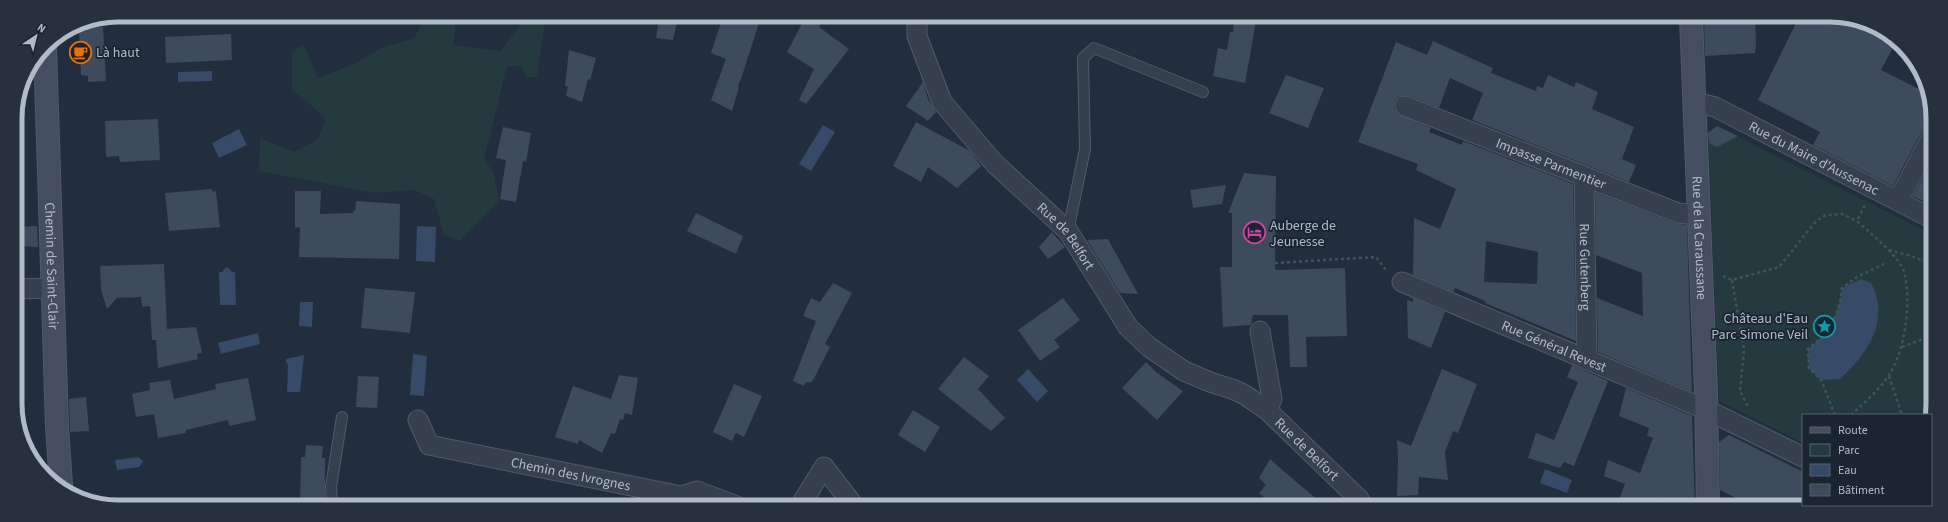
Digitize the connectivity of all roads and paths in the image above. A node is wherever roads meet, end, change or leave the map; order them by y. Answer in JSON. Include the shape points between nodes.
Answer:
{"nodes":[{"id":1,"x":917,"y":22,"type":"edge"},
{"id":2,"x":1692,"y":22,"type":"edge"},
{"id":3,"x":45,"y":56,"type":"edge"},
{"id":4,"x":1203,"y":92,"type":"dead end"},
{"id":5,"x":1695,"y":102,"type":"junction"},
{"id":6,"x":1405,"y":106,"type":"dead end"},
{"id":7,"x":1926,"y":148,"type":"edge"},
{"id":8,"x":1584,"y":176,"type":"junction"},
{"id":9,"x":1898,"y":201,"type":"junction"},
{"id":10,"x":1867,"y":202,"type":"dead end"},
{"id":11,"x":1698,"y":215,"type":"junction"},
{"id":12,"x":1926,"y":215,"type":"edge"},
{"id":13,"x":1857,"y":221,"type":"junction"},
{"id":14,"x":1068,"y":230,"type":"junction"},
{"id":15,"x":1888,"y":250,"type":"junction"},
{"id":16,"x":1926,"y":262,"type":"edge"},
{"id":17,"x":1275,"y":263,"type":"dead end"},
{"id":18,"x":1884,"y":264,"type":"dead end"},
{"id":19,"x":1701,"y":267,"type":"junction"},
{"id":20,"x":1732,"y":280,"type":"junction"},
{"id":21,"x":1402,"y":282,"type":"joint"},
{"id":22,"x":22,"y":288,"type":"edge"},
{"id":23,"x":52,"y":288,"type":"junction"},
{"id":24,"x":1260,"y":330,"type":"dead end"},
{"id":25,"x":1926,"y":338,"type":"edge"},
{"id":26,"x":1902,"y":347,"type":"junction"},
{"id":27,"x":1587,"y":359,"type":"junction"},
{"id":28,"x":1889,"y":375,"type":"junction"},
{"id":29,"x":1269,"y":405,"type":"junction"},
{"id":30,"x":1707,"y":410,"type":"junction"},
{"id":31,"x":1751,"y":411,"type":"dead end"},
{"id":32,"x":1835,"y":414,"type":"edge"},
{"id":33,"x":1852,"y":414,"type":"edge"},
{"id":34,"x":1902,"y":414,"type":"edge"},
{"id":35,"x":342,"y":417,"type":"dead end"},
{"id":36,"x":418,"y":420,"type":"dead end"},
{"id":37,"x":1802,"y":457,"type":"edge"},
{"id":38,"x":61,"y":481,"type":"edge"},
{"id":39,"x":332,"y":500,"type":"edge"},
{"id":40,"x":721,"y":500,"type":"edge"},
{"id":41,"x":804,"y":500,"type":"edge"},
{"id":42,"x":849,"y":500,"type":"edge"},
{"id":43,"x":1359,"y":500,"type":"edge"},
{"id":44,"x":1708,"y":500,"type":"edge"}],
"edges":[{"from":1,"to":14,"type":"street","name":"Rue de Belfort","via":[[917,36],[942,102],[995,164]]},
{"from":2,"to":5,"type":"street","name":"Rue de la Caraussane"},
{"from":3,"to":23,"type":"street","name":"Chemin de Saint-Clair"},
{"from":4,"to":14,"type":"lane","via":[[1094,48],[1083,58],[1085,149]]},
{"from":5,"to":9,"type":"street","name":"Rue du Maire d'Aussenac","via":[[1715,107]]},
{"from":5,"to":11,"type":"street","name":"Rue de la Caraussane"},
{"from":6,"to":8,"type":"street","name":"Impasse Parmentier"},
{"from":7,"to":9,"type":"street"},
{"from":8,"to":11,"type":"street","name":"Impasse Parmentier","via":[[1678,213]]},
{"from":8,"to":27,"type":"street","name":"Rue Gutenberg"},
{"from":9,"to":12,"type":"street","name":"Rue du Maire d'Aussenac"},
{"from":10,"to":13,"type":"path"},
{"from":11,"to":19,"type":"street","name":"Rue de la Caraussane"},
{"from":13,"to":15,"type":"path"},
{"from":13,"to":20,"type":"path","via":[[1842,214],[1826,215],[1816,221],[1779,267]]},
{"from":14,"to":29,"type":"street","name":"Rue de Belfort","via":[[1128,327],[1159,355],[1196,377]]},
{"from":15,"to":16,"type":"path"},
{"from":15,"to":26,"type":"path","via":[[1904,271],[1907,308]]},
{"from":17,"to":21,"type":"path","via":[[1376,257],[1394,280]]},
{"from":18,"to":32,"type":"path","via":[[1857,277],[1842,288],[1839,312],[1823,337],[1808,349],[1809,368],[1822,380]]},
{"from":19,"to":20,"type":"path"},
{"from":19,"to":30,"type":"street","name":"Rue de la Caraussane"},
{"from":20,"to":31,"type":"path","via":[[1744,350],[1740,391]]},
{"from":21,"to":27,"type":"street","name":"Rue Général Revest"},
{"from":22,"to":23,"type":"street"},
{"from":23,"to":38,"type":"street","name":"Chemin de Saint-Clair"},
{"from":24,"to":29,"type":"street"},
{"from":25,"to":26,"type":"path"},
{"from":26,"to":28,"type":"path"},
{"from":27,"to":30,"type":"street","name":"Rue Général Revest"},
{"from":28,"to":33,"type":"path"},
{"from":28,"to":34,"type":"path"},
{"from":29,"to":43,"type":"street","name":"Rue de Belfort"},
{"from":30,"to":37,"type":"street","name":"Rue Général Revest"},
{"from":30,"to":44,"type":"street","name":"Rue de la Caraussane"},
{"from":35,"to":39,"type":"lane","via":[[331,487]]},
{"from":36,"to":40,"type":"street","name":"Chemin des Ivrognes","via":[[429,445],[681,496],[697,491]]},
{"from":41,"to":42,"type":"street","via":[[824,467]]}]}
